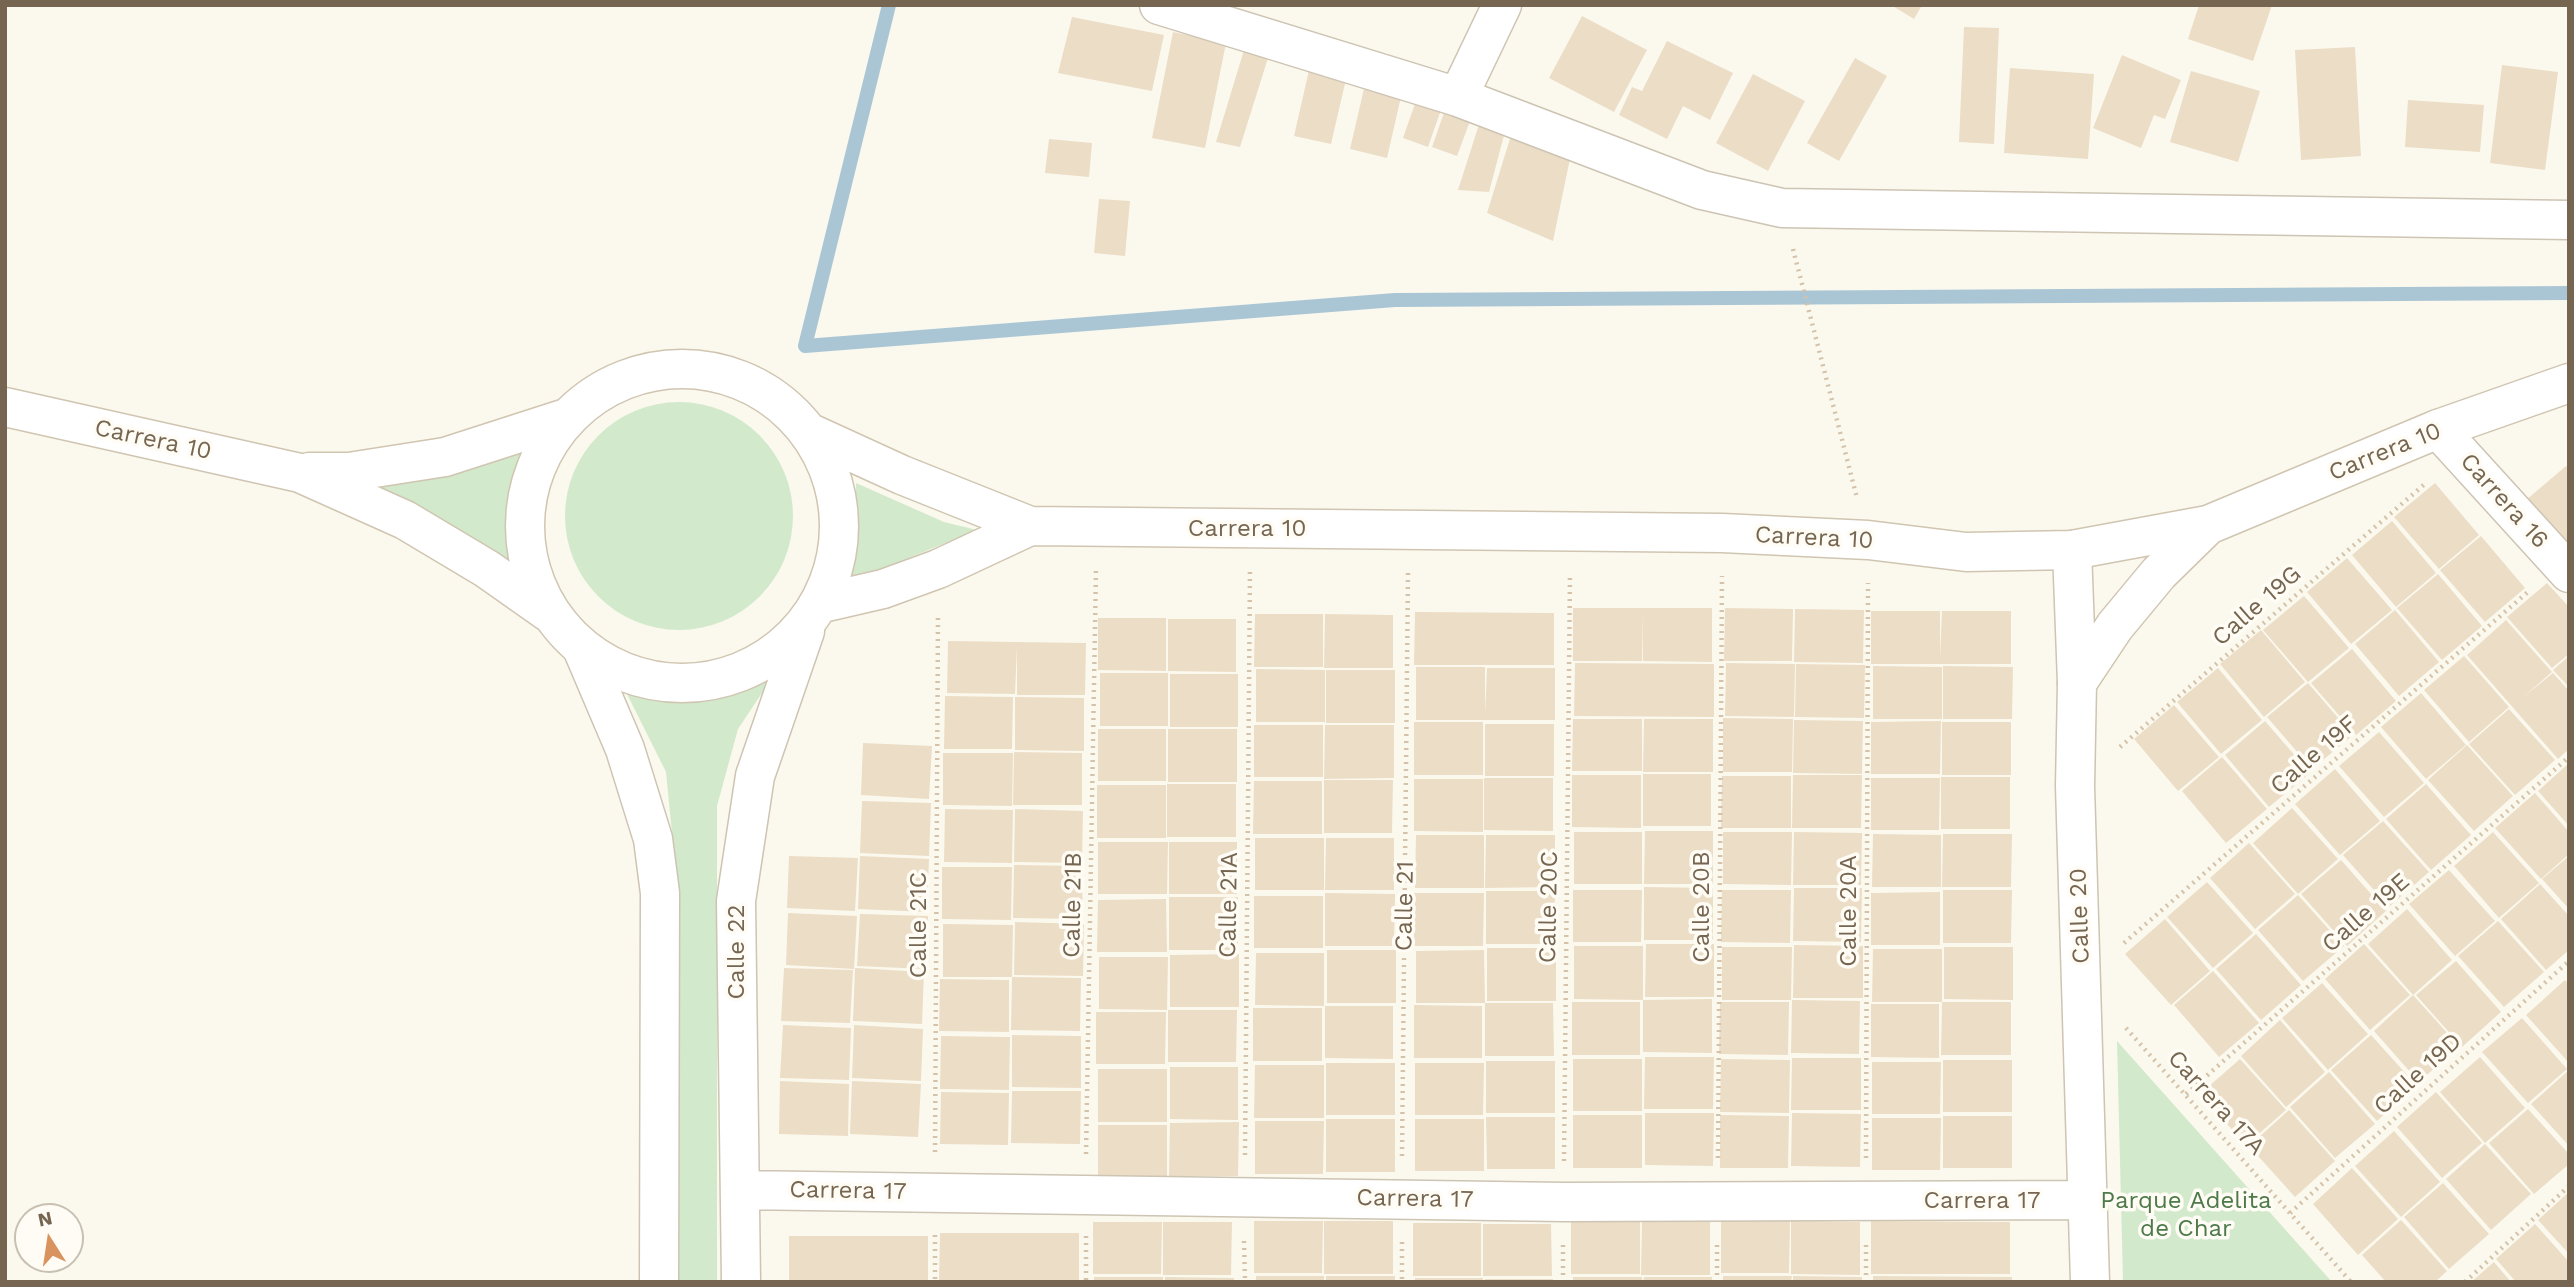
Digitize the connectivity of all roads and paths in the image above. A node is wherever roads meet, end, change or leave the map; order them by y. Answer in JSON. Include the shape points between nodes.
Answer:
{"nodes":[{"id":1,"x":1159,"y":5,"type":"edge"},
{"id":2,"x":1502,"y":5,"type":"edge"},
{"id":3,"x":1458,"y":97,"type":"junction"},
{"id":4,"x":2569,"y":220,"type":"edge"},
{"id":5,"x":1802,"y":279,"type":"dead end"},
{"id":6,"x":2569,"y":383,"type":"edge"},
{"id":7,"x":5,"y":408,"type":"edge"},
{"id":8,"x":566,"y":418,"type":"junction"},
{"id":9,"x":808,"y":432,"type":"junction"},
{"id":10,"x":2449,"y":441,"type":"junction"},
{"id":11,"x":300,"y":473,"type":"junction"},
{"id":12,"x":2208,"y":525,"type":"junction"},
{"id":13,"x":1030,"y":526,"type":"junction"},
{"id":14,"x":1096,"y":528,"type":"junction"},
{"id":15,"x":1250,"y":529,"type":"junction"},
{"id":16,"x":1409,"y":530,"type":"junction"},
{"id":17,"x":1570,"y":532,"type":"junction"},
{"id":18,"x":1722,"y":533,"type":"junction"},
{"id":19,"x":1868,"y":540,"type":"junction"},
{"id":20,"x":2072,"y":550,"type":"junction"},
{"id":21,"x":2565,"y":568,"type":"edge"},
{"id":22,"x":938,"y":569,"type":"junction"},
{"id":23,"x":550,"y":614,"type":"junction"},
{"id":24,"x":811,"y":618,"type":"junction"},
{"id":25,"x":582,"y":648,"type":"junction"},
{"id":26,"x":2077,"y":683,"type":"junction"},
{"id":27,"x":2569,"y":757,"type":"edge"},
{"id":28,"x":2075,"y":786,"type":"junction"},
{"id":29,"x":2569,"y":961,"type":"edge"},
{"id":30,"x":2082,"y":979,"type":"junction"},
{"id":31,"x":2186,"y":1094,"type":"junction"},
{"id":32,"x":2569,"y":1186,"type":"edge"},
{"id":33,"x":740,"y":1190,"type":"junction"},
{"id":34,"x":935,"y":1192,"type":"junction"},
{"id":35,"x":1086,"y":1194,"type":"junction"},
{"id":36,"x":1244,"y":1196,"type":"junction"},
{"id":37,"x":1402,"y":1199,"type":"junction"},
{"id":38,"x":2089,"y":1200,"type":"junction"},
{"id":39,"x":1564,"y":1202,"type":"junction"},
{"id":40,"x":1717,"y":1202,"type":"junction"},
{"id":41,"x":1866,"y":1202,"type":"junction"},
{"id":42,"x":2290,"y":1213,"type":"junction"},
{"id":43,"x":659,"y":1282,"type":"edge"},
{"id":44,"x":741,"y":1282,"type":"edge"},
{"id":45,"x":935,"y":1282,"type":"edge"},
{"id":46,"x":1086,"y":1282,"type":"edge"},
{"id":47,"x":1245,"y":1282,"type":"edge"},
{"id":48,"x":1402,"y":1282,"type":"edge"},
{"id":49,"x":1563,"y":1282,"type":"edge"},
{"id":50,"x":1717,"y":1282,"type":"edge"},
{"id":51,"x":1866,"y":1282,"type":"edge"},
{"id":52,"x":2090,"y":1282,"type":"edge"},
{"id":53,"x":2351,"y":1282,"type":"edge"},
{"id":54,"x":2465,"y":1282,"type":"edge"}],
"edges":[{"from":1,"to":3,"type":"street"},
{"from":2,"to":3,"type":"street"},
{"from":3,"to":4,"type":"street","via":[[1702,190],[1782,208]]},
{"from":5,"to":19,"type":"path","name":"Calle 20A"},
{"from":6,"to":10,"type":"street","name":"Carrera 10"},
{"from":7,"to":11,"type":"street","name":"Carrera 10"},
{"from":8,"to":9,"type":"street","via":[[602,390],[645,373],[691,369],[735,379],[775,400]]},
{"from":8,"to":11,"type":"street","name":"Carrera 10","via":[[444,457],[349,472]]},
{"from":8,"to":23,"type":"street","via":[[535,468],[524,513],[525,548],[534,582]]},
{"from":9,"to":13,"type":"street","name":"Carrera 10"},
{"from":9,"to":24,"type":"street","name":"Calle 22","via":[[826,463],[837,499],[838,523],[833,571]]},
{"from":10,"to":12,"type":"street","name":"Carrera 10"},
{"from":10,"to":21,"type":"street","name":"Carrera 16"},
{"from":10,"to":28,"type":"path","name":"Calle 19G"},
{"from":11,"to":23,"type":"street","name":"Carrera 10","via":[[405,520]]},
{"from":12,"to":20,"type":"street","name":"Carrera 10"},
{"from":12,"to":26,"type":"street","via":[[2158,573]]},
{"from":13,"to":14,"type":"street","name":"Carrera 10"},
{"from":13,"to":22,"type":"street","name":"Carrera 10"},
{"from":14,"to":15,"type":"street","name":"Carrera 10"},
{"from":14,"to":35,"type":"path","name":"Calle 21B"},
{"from":15,"to":16,"type":"street","name":"Carrera 10"},
{"from":15,"to":36,"type":"path","name":"Calle 21A"},
{"from":16,"to":17,"type":"street","name":"Carrera 10"},
{"from":16,"to":37,"type":"path","name":"Calle 21"},
{"from":17,"to":18,"type":"street","name":"Carrera 10"},
{"from":17,"to":39,"type":"path","name":"Calle 20C"},
{"from":18,"to":19,"type":"street","name":"Carrera 10"},
{"from":18,"to":40,"type":"path","name":"Calle 20B"},
{"from":19,"to":20,"type":"street","name":"Carrera 10","via":[[1966,552]]},
{"from":19,"to":41,"type":"path","name":"Calle 20A"},
{"from":20,"to":26,"type":"street","name":"Calle 20"},
{"from":21,"to":30,"type":"path","name":"Calle 19F"},
{"from":22,"to":24,"type":"street","name":"Carrera 10"},
{"from":22,"to":34,"type":"path","name":"Calle 21C"},
{"from":23,"to":25,"type":"street"},
{"from":24,"to":25,"type":"street","via":[[759,662],[715,680],[668,682],[622,672]]},
{"from":24,"to":33,"type":"street","name":"Calle 22","via":[[755,776],[736,901]]},
{"from":25,"to":43,"type":"street","via":[[625,749],[653,839],[660,893]]},
{"from":26,"to":28,"type":"street","name":"Calle 20"},
{"from":27,"to":31,"type":"path","name":"Calle 19E"},
{"from":28,"to":30,"type":"street","name":"Calle 20"},
{"from":29,"to":42,"type":"path","name":"Calle 19D"},
{"from":30,"to":31,"type":"path","name":"Carrera 17A"},
{"from":30,"to":38,"type":"street","name":"Calle 20"},
{"from":31,"to":42,"type":"path","name":"Carrera 17A"},
{"from":32,"to":54,"type":"path"},
{"from":33,"to":34,"type":"street","name":"Carrera 17"},
{"from":33,"to":44,"type":"street","name":"Calle 22"},
{"from":34,"to":35,"type":"street","name":"Carrera 17"},
{"from":34,"to":45,"type":"path","name":"Calle 21C"},
{"from":35,"to":36,"type":"street","name":"Carrera 17"},
{"from":35,"to":46,"type":"path","name":"Calle 21B"},
{"from":36,"to":37,"type":"street","name":"Carrera 17"},
{"from":36,"to":47,"type":"path","name":"Calle 21A"},
{"from":37,"to":39,"type":"street","name":"Carrera 17"},
{"from":37,"to":48,"type":"path","name":"Calle 21"},
{"from":38,"to":41,"type":"street","name":"Carrera 17"},
{"from":38,"to":52,"type":"street","name":"Calle 20"},
{"from":39,"to":40,"type":"street","name":"Carrera 17"},
{"from":39,"to":49,"type":"path","name":"Calle 20C"},
{"from":40,"to":41,"type":"street","name":"Carrera 17"},
{"from":40,"to":50,"type":"path","name":"Calle 20B"},
{"from":41,"to":51,"type":"path","name":"Calle 20A"},
{"from":42,"to":53,"type":"path","name":"Carrera 17A"}]}
